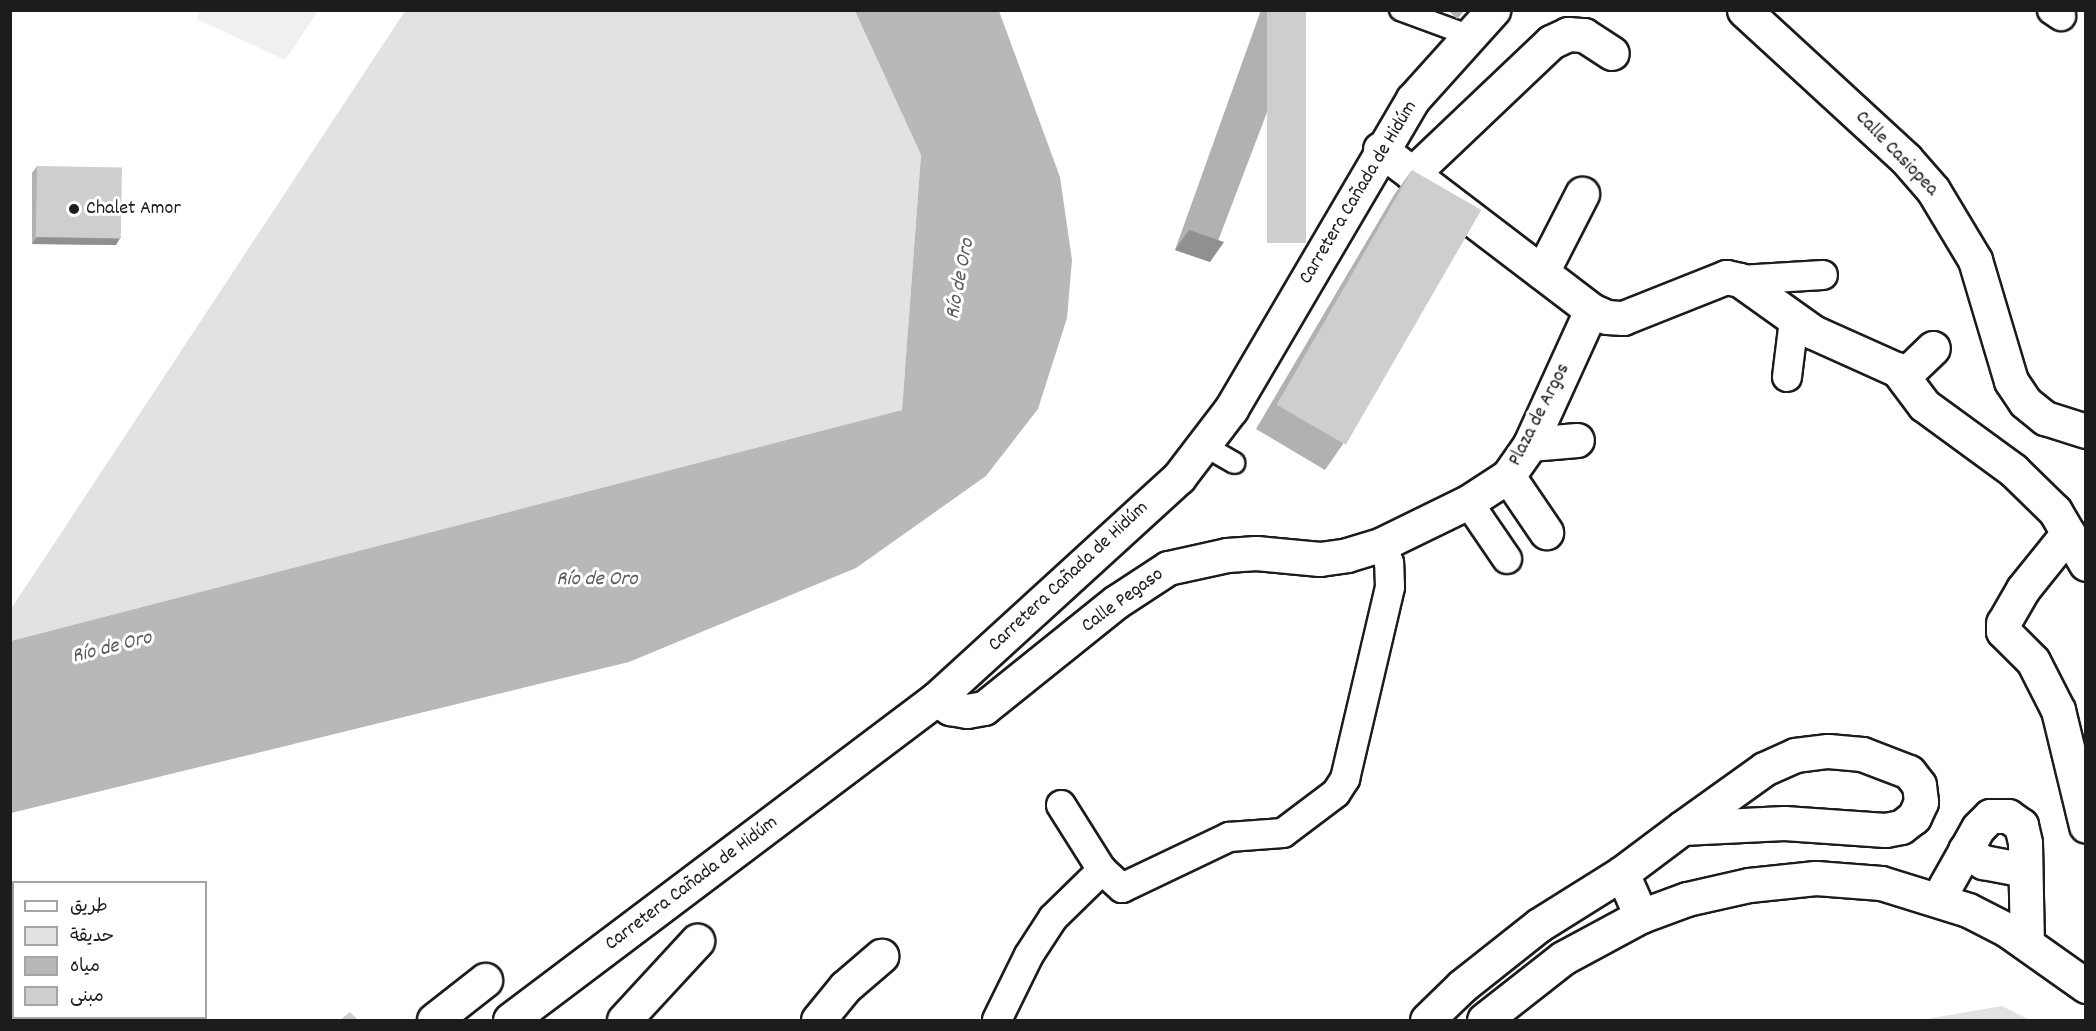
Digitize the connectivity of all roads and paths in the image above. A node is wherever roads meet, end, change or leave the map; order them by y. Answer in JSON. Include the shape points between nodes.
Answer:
{"nodes":[{"id":1,"x":1400,"y":10,"type":"edge"},
{"id":2,"x":1493,"y":10,"type":"edge"},
{"id":3,"x":1744,"y":10,"type":"edge"},
{"id":4,"x":1468,"y":35,"type":"junction"},
{"id":5,"x":1612,"y":53,"type":"dead end"},
{"id":6,"x":1380,"y":149,"type":"junction"},
{"id":7,"x":1412,"y":174,"type":"junction"},
{"id":8,"x":1582,"y":194,"type":"dead end"},
{"id":9,"x":1542,"y":272,"type":"junction"},
{"id":10,"x":1823,"y":275,"type":"dead end"},
{"id":11,"x":1740,"y":280,"type":"junction"},
{"id":12,"x":1592,"y":310,"type":"junction"},
{"id":13,"x":1794,"y":320,"type":"junction"},
{"id":14,"x":1933,"y":348,"type":"dead end"},
{"id":15,"x":1897,"y":369,"type":"junction"},
{"id":16,"x":1787,"y":377,"type":"dead end"},
{"id":17,"x":2085,"y":431,"type":"edge"},
{"id":18,"x":1577,"y":440,"type":"dead end"},
{"id":19,"x":1530,"y":444,"type":"junction"},
{"id":20,"x":1205,"y":446,"type":"junction"},
{"id":21,"x":1235,"y":463,"type":"dead end"},
{"id":22,"x":1508,"y":476,"type":"junction"},
{"id":23,"x":1468,"y":502,"type":"junction"},
{"id":24,"x":1546,"y":532,"type":"dead end"},
{"id":25,"x":2068,"y":533,"type":"junction"},
{"id":26,"x":1382,"y":544,"type":"junction"},
{"id":27,"x":1508,"y":559,"type":"dead end"},
{"id":28,"x":2085,"y":564,"type":"edge"},
{"id":29,"x":936,"y":699,"type":"junction"},
{"id":30,"x":1061,"y":805,"type":"dead end"},
{"id":31,"x":2085,"y":826,"type":"edge"},
{"id":32,"x":1682,"y":828,"type":"junction"},
{"id":33,"x":1965,"y":850,"type":"junction"},
{"id":34,"x":1102,"y":870,"type":"junction"},
{"id":35,"x":2025,"y":870,"type":"junction"},
{"id":36,"x":1622,"y":873,"type":"junction"},
{"id":37,"x":1938,"y":899,"type":"junction"},
{"id":38,"x":1641,"y":916,"type":"junction"},
{"id":39,"x":697,"y":941,"type":"dead end"},
{"id":40,"x":2027,"y":943,"type":"junction"},
{"id":41,"x":881,"y":956,"type":"dead end"},
{"id":42,"x":485,"y":980,"type":"dead end"},
{"id":43,"x":2085,"y":986,"type":"edge"},
{"id":44,"x":434,"y":1020,"type":"edge"},
{"id":45,"x":510,"y":1020,"type":"edge"},
{"id":46,"x":624,"y":1020,"type":"edge"},
{"id":47,"x":818,"y":1020,"type":"edge"},
{"id":48,"x":997,"y":1020,"type":"edge"},
{"id":49,"x":1427,"y":1020,"type":"edge"},
{"id":50,"x":1484,"y":1020,"type":"edge"}],
"edges":[{"from":1,"to":4,"type":"lane"},
{"from":2,"to":4,"type":"street","name":"Carretera Cañada de Hidúm"},
{"from":3,"to":17,"type":"street","name":"Calle Casiopea","via":[[1906,159],[1933,189],[1975,260],[2011,381],[2025,402],[2045,417]]},
{"from":4,"to":6,"type":"street","name":"Carretera Cañada de Hidúm","via":[[1413,99]]},
{"from":5,"to":7,"type":"street","via":[[1584,35],[1568,34],[1551,42]]},
{"from":6,"to":7,"type":"street"},
{"from":6,"to":20,"type":"street","name":"Carretera Cañada de Hidúm","via":[[1262,359]]},
{"from":7,"to":9,"type":"street"},
{"from":8,"to":9,"type":"street"},
{"from":9,"to":12,"type":"street"},
{"from":10,"to":11,"type":"street"},
{"from":11,"to":12,"type":"street","via":[[1726,277],[1623,318],[1607,317]]},
{"from":11,"to":13,"type":"street"},
{"from":12,"to":19,"type":"street","name":"Plaza de Argos"},
{"from":13,"to":15,"type":"street"},
{"from":13,"to":16,"type":"street"},
{"from":14,"to":15,"type":"street","via":[[1909,372]]},
{"from":15,"to":25,"type":"street","via":[[1924,405],[2013,470],[2055,511]]},
{"from":18,"to":19,"type":"street"},
{"from":19,"to":22,"type":"street","name":"Plaza de Argos"},
{"from":20,"to":21,"type":"lane"},
{"from":20,"to":29,"type":"street","name":"Carretera Cañada de Hidúm","via":[[1179,477]]},
{"from":22,"to":23,"type":"street","name":"Plaza de Argos"},
{"from":22,"to":24,"type":"street"},
{"from":23,"to":26,"type":"street","name":"Calle Pegaso"},
{"from":23,"to":27,"type":"street"},
{"from":25,"to":28,"type":"street"},
{"from":25,"to":31,"type":"street","via":[[2023,589],[2003,623],[2003,631],[2033,661],[2058,710]]},
{"from":26,"to":29,"type":"street","name":"Calle Pegaso","via":[[1320,559],[1256,553],[1168,568],[1116,602],[984,708],[950,708]]},
{"from":26,"to":34,"type":"street","via":[[1389,563],[1390,586],[1345,779],[1336,793],[1283,833],[1229,837],[1122,888]]},
{"from":29,"to":45,"type":"street","name":"Carretera Cañada de Hidúm"},
{"from":30,"to":34,"type":"street"},
{"from":32,"to":32,"type":"street","via":[[1784,824],[1885,830],[1901,827],[1914,817],[1921,802],[1919,785],[1909,772],[1862,754],[1828,751],[1795,755],[1764,769]]},
{"from":32,"to":36,"type":"street"},
{"from":33,"to":35,"type":"street","via":[[1983,862]]},
{"from":33,"to":35,"type":"street","via":[[1990,816],[2007,816],[2021,825]]},
{"from":33,"to":37,"type":"street"},
{"from":34,"to":48,"type":"street","via":[[1053,918],[1029,955]]},
{"from":35,"to":40,"type":"street"},
{"from":36,"to":38,"type":"street"},
{"from":36,"to":49,"type":"street","via":[[1539,925],[1462,986]]},
{"from":37,"to":38,"type":"street","via":[[1881,884],[1816,878],[1749,885],[1687,899]]},
{"from":37,"to":40,"type":"street","via":[[1968,910]]},
{"from":38,"to":50,"type":"street","via":[[1563,958]]},
{"from":39,"to":46,"type":"street"},
{"from":40,"to":43,"type":"street"},
{"from":41,"to":47,"type":"street","via":[[845,987]]},
{"from":42,"to":44,"type":"street"}]}
